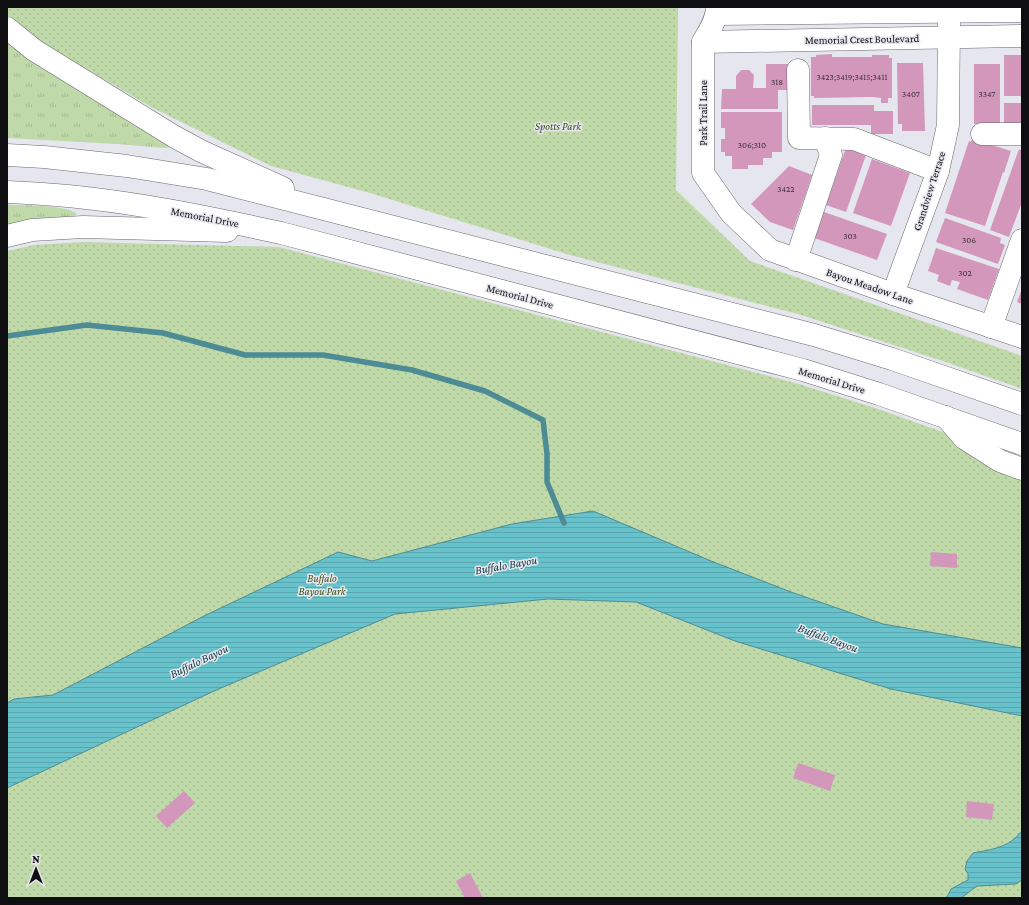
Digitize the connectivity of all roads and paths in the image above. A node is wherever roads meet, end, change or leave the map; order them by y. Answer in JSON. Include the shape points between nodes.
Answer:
{"nodes":[{"id":1,"x":717,"y":10,"type":"edge"},
{"id":2,"x":1022,"y":11,"type":"edge"},
{"id":3,"x":948,"y":12,"type":"junction"},
{"id":4,"x":7,"y":28,"type":"edge"},
{"id":5,"x":1022,"y":36,"type":"edge"},
{"id":6,"x":950,"y":38,"type":"junction"},
{"id":7,"x":703,"y":42,"type":"junction"},
{"id":8,"x":798,"y":70,"type":"dead end"},
{"id":9,"x":982,"y":134,"type":"dead end"},
{"id":10,"x":1022,"y":134,"type":"edge"},
{"id":11,"x":826,"y":138,"type":"junction"},
{"id":12,"x":7,"y":155,"type":"edge"},
{"id":13,"x":938,"y":171,"type":"junction"},
{"id":14,"x":7,"y":192,"type":"edge"},
{"id":15,"x":331,"y":211,"type":"junction"},
{"id":16,"x":731,"y":213,"type":"joint"},
{"id":17,"x":280,"y":233,"type":"junction"},
{"id":18,"x":7,"y":236,"type":"edge"},
{"id":19,"x":1022,"y":240,"type":"edge"},
{"id":20,"x":796,"y":260,"type":"junction"},
{"id":21,"x":893,"y":294,"type":"junction"},
{"id":22,"x":991,"y":326,"type":"junction"},
{"id":23,"x":1022,"y":337,"type":"edge"},
{"id":24,"x":1022,"y":404,"type":"edge"},
{"id":25,"x":946,"y":418,"type":"junction"},
{"id":26,"x":1022,"y":444,"type":"edge"},
{"id":27,"x":1022,"y":469,"type":"edge"}],
"edges":[{"from":1,"to":3,"type":"main road"},
{"from":1,"to":7,"type":"main road","name":"Park Trail Lane"},
{"from":2,"to":3,"type":"main road"},
{"from":3,"to":6,"type":"main road","name":"Grandview Terrace"},
{"from":4,"to":15,"type":"main road","via":[[34,50],[175,137]]},
{"from":5,"to":6,"type":"main road","name":"Memorial Crest Boulevard"},
{"from":6,"to":7,"type":"main road","name":"Memorial Crest Boulevard"},
{"from":6,"to":13,"type":"main road","name":"Grandview Terrace","via":[[948,125]]},
{"from":7,"to":16,"type":"main road","name":"Park Trail Lane","via":[[703,174]]},
{"from":8,"to":11,"type":"main road","via":[[799,138]]},
{"from":9,"to":10,"type":"main road"},
{"from":11,"to":13,"type":"main road","via":[[854,139]]},
{"from":11,"to":20,"type":"main road","via":[[831,155]]},
{"from":12,"to":15,"type":"main road","via":[[134,167],[207,180]]},
{"from":13,"to":21,"type":"main road","name":"Grandview Terrace"},
{"from":14,"to":17,"type":"main road","name":"Memorial Drive","via":[[43,193],[122,202],[200,215]]},
{"from":15,"to":24,"type":"main road","via":[[814,335]]},
{"from":16,"to":20,"type":"main road","name":"Bayou Meadow Lane","via":[[772,251]]},
{"from":17,"to":18,"type":"main road","via":[[83,227],[32,230]]},
{"from":17,"to":25,"type":"main road","name":"Memorial Drive","via":[[803,370]]},
{"from":19,"to":22,"type":"main road"},
{"from":20,"to":21,"type":"main road","name":"Bayou Meadow Lane"},
{"from":21,"to":22,"type":"main road","name":"Bayou Meadow Lane"},
{"from":22,"to":23,"type":"main road","name":"Bayou Meadow Lane"},
{"from":25,"to":26,"type":"main road","name":"Memorial Drive"},
{"from":25,"to":27,"type":"main road","via":[[964,438],[1000,461]]}]}
